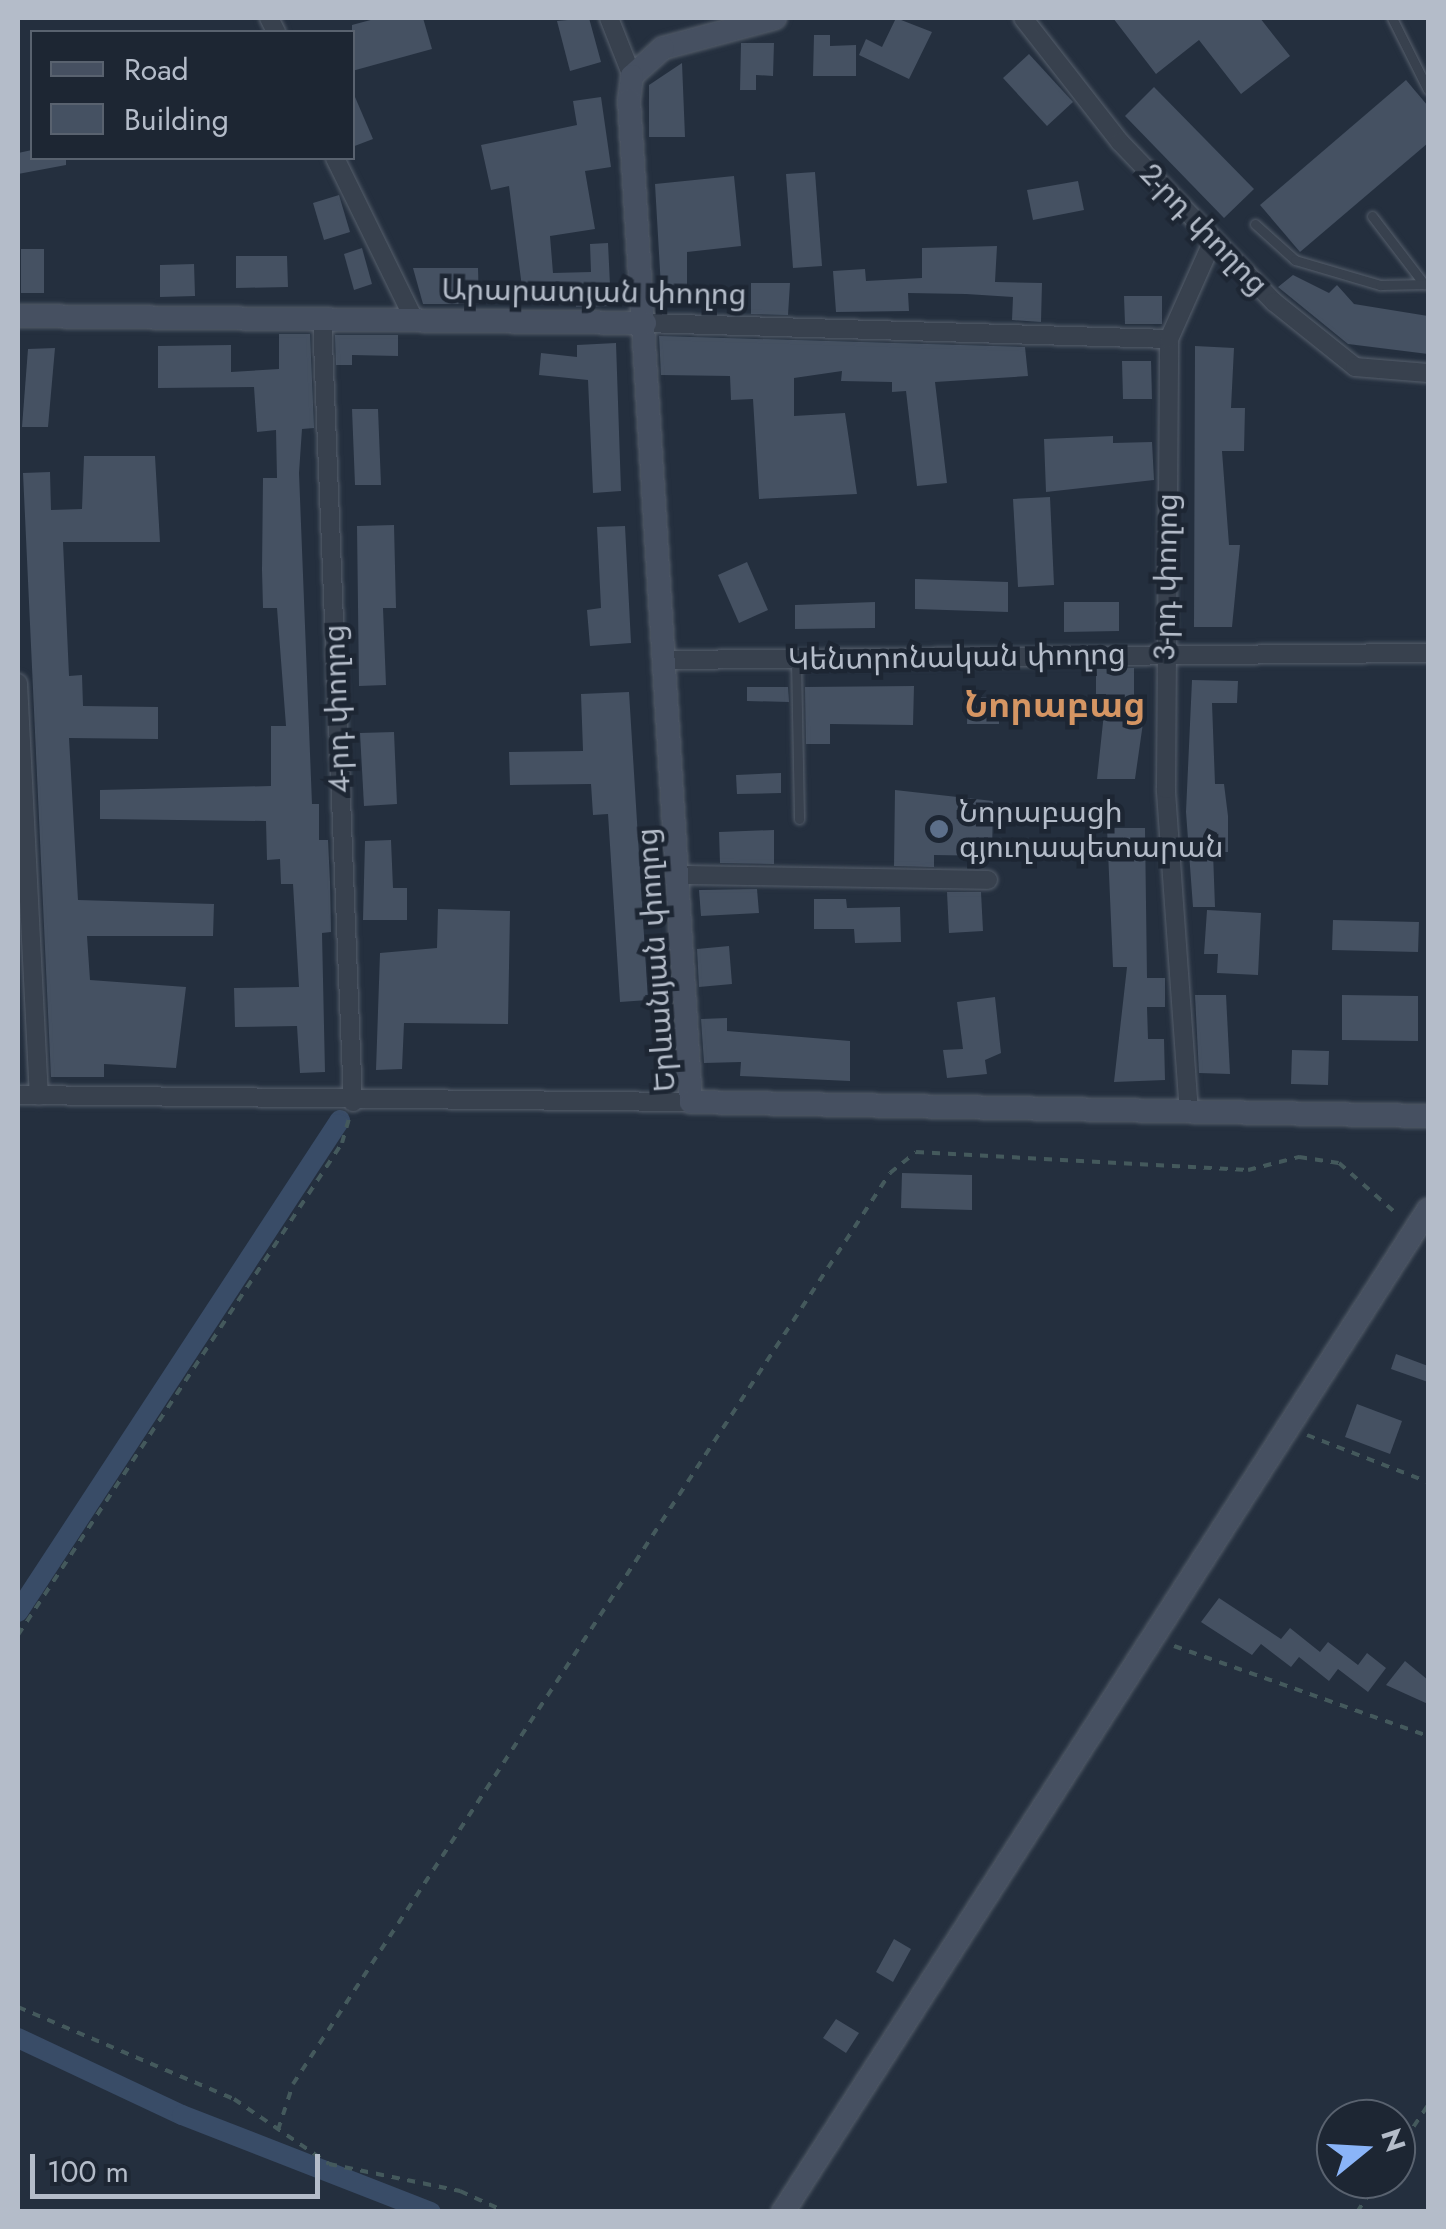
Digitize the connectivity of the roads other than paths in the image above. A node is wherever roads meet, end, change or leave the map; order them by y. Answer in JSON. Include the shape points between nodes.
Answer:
{"nodes":[{"id":1,"x":609,"y":18,"type":"edge"},
{"id":2,"x":775,"y":18,"type":"edge"},
{"id":3,"x":1023,"y":18,"type":"edge"},
{"id":4,"x":1392,"y":18,"type":"edge"},
{"id":5,"x":632,"y":76,"type":"junction"},
{"id":6,"x":1428,"y":90,"type":"edge"},
{"id":7,"x":336,"y":160,"type":"edge"},
{"id":8,"x":1372,"y":216,"type":"dead end"},
{"id":9,"x":1255,"y":224,"type":"dead end"},
{"id":10,"x":1214,"y":240,"type":"junction"},
{"id":11,"x":1426,"y":284,"type":"edge"},
{"id":12,"x":18,"y":316,"type":"edge"},
{"id":13,"x":322,"y":317,"type":"junction"},
{"id":14,"x":414,"y":319,"type":"junction"},
{"id":15,"x":645,"y":323,"type":"junction"},
{"id":16,"x":1169,"y":339,"type":"junction"},
{"id":17,"x":1428,"y":373,"type":"edge"},
{"id":18,"x":1165,"y":653,"type":"junction"},
{"id":19,"x":1428,"y":654,"type":"edge"},
{"id":20,"x":665,"y":660,"type":"junction"},
{"id":21,"x":796,"y":661,"type":"junction"},
{"id":22,"x":18,"y":683,"type":"edge"},
{"id":23,"x":799,"y":819,"type":"dead end"},
{"id":24,"x":680,"y":875,"type":"junction"},
{"id":25,"x":988,"y":880,"type":"dead end"},
{"id":26,"x":18,"y":1095,"type":"edge"},
{"id":27,"x":39,"y":1096,"type":"junction"},
{"id":28,"x":353,"y":1102,"type":"junction"},
{"id":29,"x":691,"y":1102,"type":"junction"},
{"id":30,"x":1189,"y":1113,"type":"junction"},
{"id":31,"x":1428,"y":1116,"type":"edge"},
{"id":32,"x":1424,"y":1217,"type":"edge"},
{"id":33,"x":782,"y":2212,"type":"edge"}],
"edges":[{"from":1,"to":5,"type":"street"},
{"from":2,"to":5,"type":"main road","via":[[662,48]]},
{"from":3,"to":10,"type":"street","name":"2-րդ փողոց","via":[[1120,142]]},
{"from":4,"to":6,"type":"lane"},
{"from":5,"to":15,"type":"main road","name":"Երևանյան փողոց"},
{"from":7,"to":14,"type":"street"},
{"from":8,"to":11,"type":"lane"},
{"from":9,"to":11,"type":"lane","via":[[1295,260],[1380,285]]},
{"from":10,"to":16,"type":"street"},
{"from":10,"to":17,"type":"street","name":"2-րդ փողոց","via":[[1355,367]]},
{"from":12,"to":13,"type":"main road","name":"Արարատյան փողոց"},
{"from":13,"to":14,"type":"main road","name":"Արարատյան փողոց"},
{"from":13,"to":28,"type":"street","name":"4-րդ փողոց"},
{"from":14,"to":15,"type":"main road","name":"Արարատյան փողոց"},
{"from":15,"to":16,"type":"street","name":"Արարատյան փողոց"},
{"from":15,"to":20,"type":"main road","name":"Երևանյան փողոց"},
{"from":16,"to":18,"type":"street","name":"3-րդ փողոց"},
{"from":18,"to":19,"type":"street","name":"Կենտրոնական փողոց"},
{"from":18,"to":21,"type":"street","name":"Կենտրոնական փողոց"},
{"from":18,"to":30,"type":"street","name":"3-րդ փողոց","via":[[1166,789]]},
{"from":20,"to":21,"type":"street","name":"Կենտրոնական փողոց"},
{"from":20,"to":24,"type":"main road","name":"Երևանյան փողոց"},
{"from":21,"to":23,"type":"lane"},
{"from":22,"to":27,"type":"street"},
{"from":24,"to":25,"type":"street"},
{"from":24,"to":29,"type":"main road","name":"Երևանյան փողոց"},
{"from":26,"to":27,"type":"street"},
{"from":27,"to":28,"type":"street"},
{"from":28,"to":29,"type":"street"},
{"from":29,"to":30,"type":"main road","name":"Երևանյան փողոց"},
{"from":30,"to":31,"type":"main road","name":"Երևանյան փողոց"},
{"from":32,"to":33,"type":"main road"}]}
